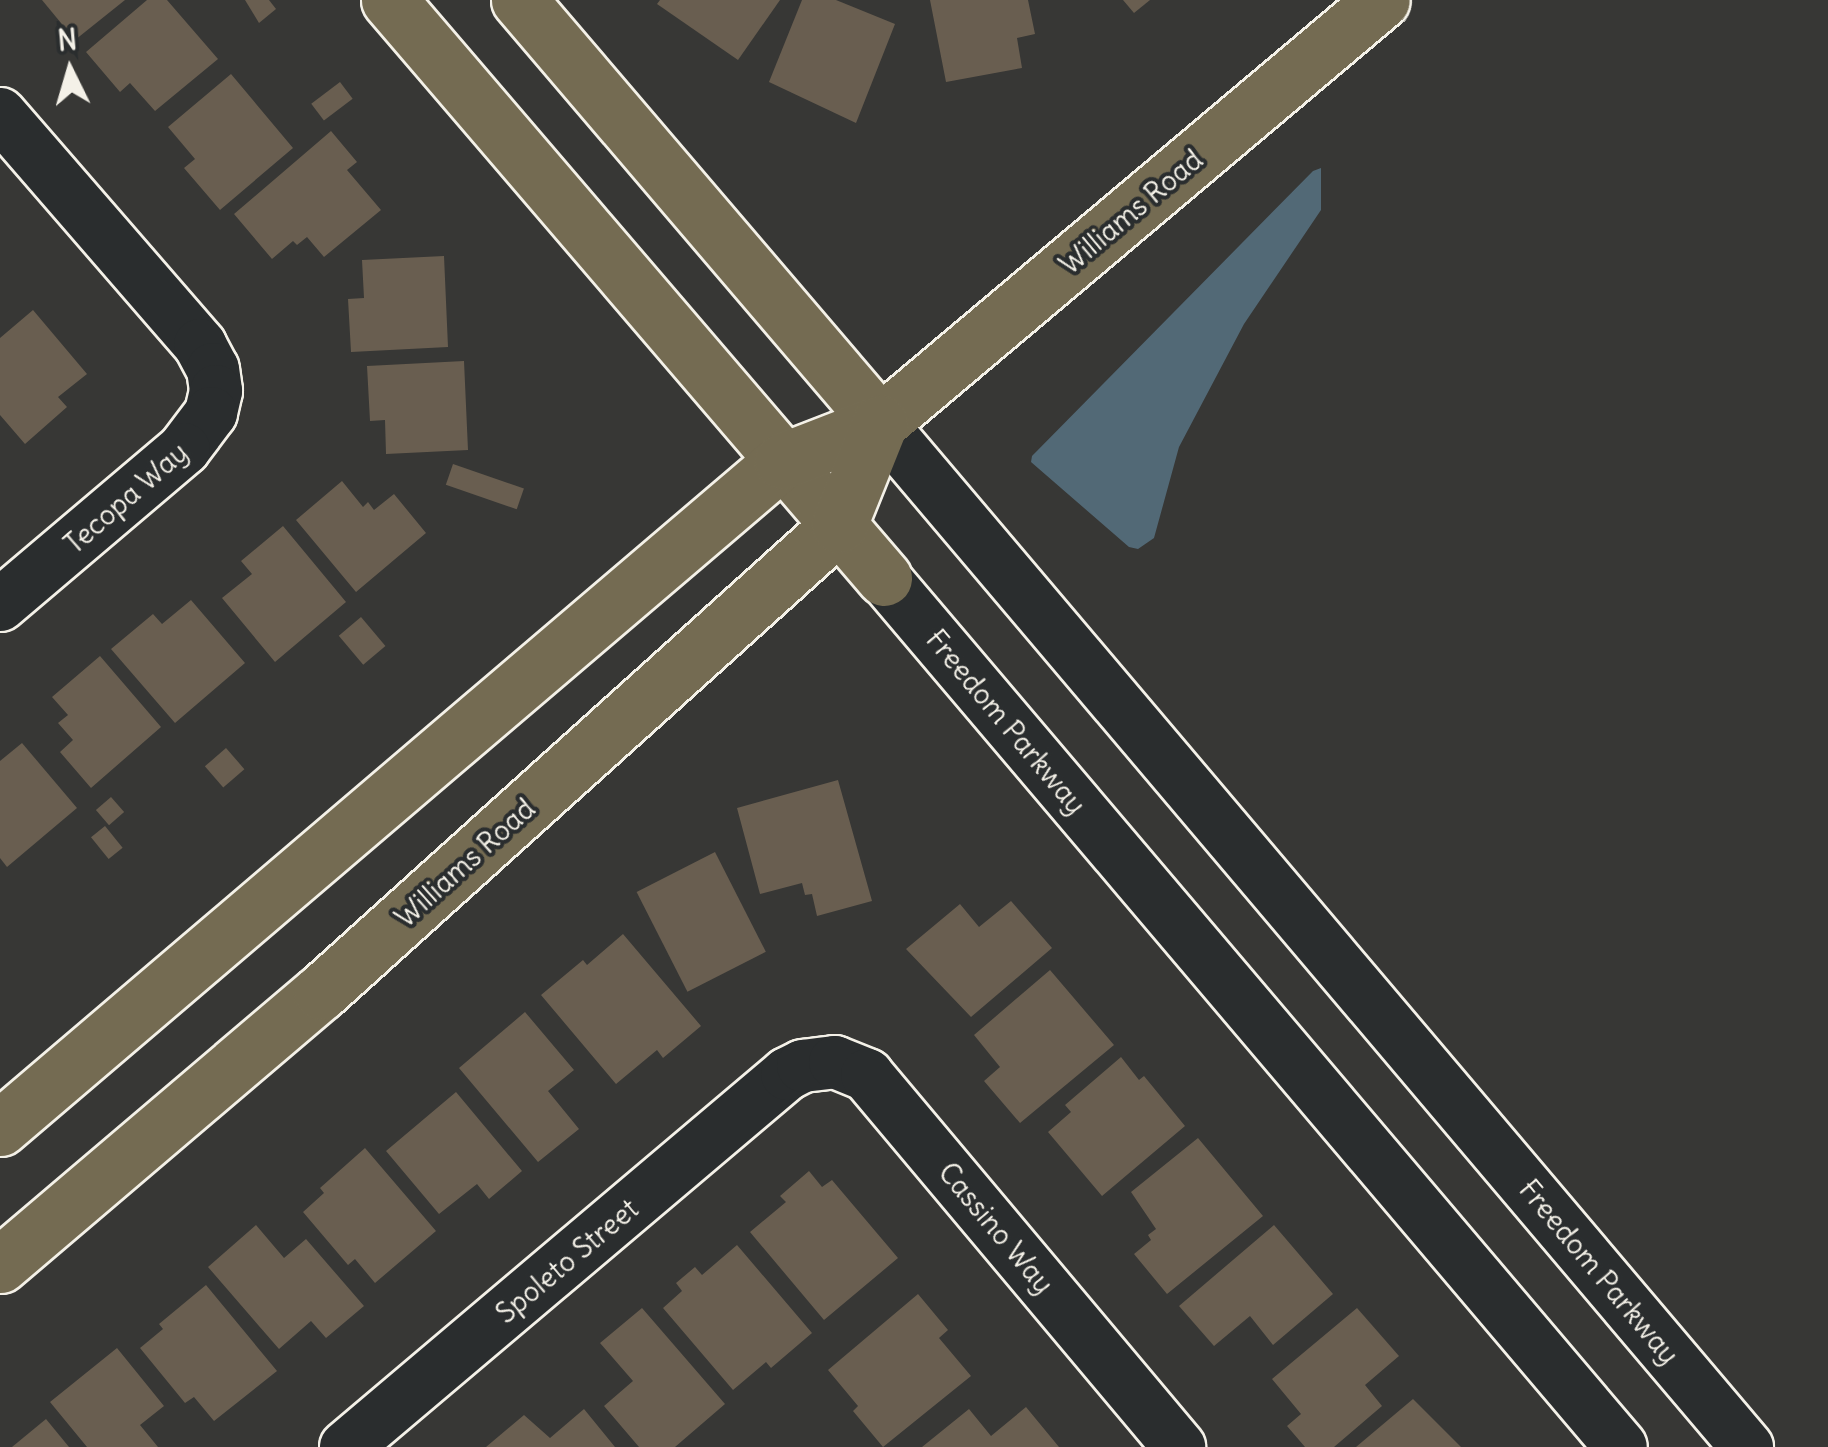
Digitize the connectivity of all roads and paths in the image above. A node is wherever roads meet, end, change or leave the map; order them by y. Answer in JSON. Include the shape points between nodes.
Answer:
{"nodes":[{"id":1,"x":390,"y":0,"type":"edge"},
{"id":2,"x":518,"y":0,"type":"edge"},
{"id":3,"x":1382,"y":0,"type":"edge"},
{"id":4,"x":0,"y":114,"type":"edge"},
{"id":5,"x":880,"y":423,"type":"junction"},
{"id":6,"x":782,"y":461,"type":"junction"},
{"id":7,"x":839,"y":525,"type":"junction"},
{"id":8,"x":884,"y":578,"type":"joint"},
{"id":9,"x":0,"y":605,"type":"edge"},
{"id":10,"x":787,"y":1074,"type":"joint"},
{"id":11,"x":0,"y":1128,"type":"edge"},
{"id":12,"x":0,"y":1264,"type":"edge"},
{"id":13,"x":346,"y":1447,"type":"edge"},
{"id":14,"x":1179,"y":1447,"type":"edge"},
{"id":15,"x":1621,"y":1447,"type":"edge"},
{"id":16,"x":1747,"y":1447,"type":"edge"}],
"edges":[{"from":1,"to":6,"type":"main road","name":"Freedom Parkway"},
{"from":2,"to":5,"type":"main road","name":"Freedom Parkway"},
{"from":3,"to":5,"type":"main road","name":"Williams Road"},
{"from":4,"to":9,"type":"street","name":"Tecopa Way","via":[[206,357],[216,391],[211,413],[184,449]]},
{"from":5,"to":6,"type":"main road","name":"Williams Road"},
{"from":5,"to":7,"type":"main road","name":"Williams Road"},
{"from":5,"to":16,"type":"street","name":"Freedom Parkway"},
{"from":6,"to":7,"type":"main road","name":"Freedom Parkway"},
{"from":6,"to":11,"type":"main road","name":"Williams Road"},
{"from":7,"to":8,"type":"main road","name":"Freedom Parkway"},
{"from":7,"to":12,"type":"main road","name":"Williams Road","via":[[321,992]]},
{"from":8,"to":15,"type":"street","name":"Freedom Parkway"},
{"from":10,"to":13,"type":"street","name":"Spoleto Street"},
{"from":10,"to":14,"type":"street","name":"Cassino Way","via":[[835,1062],[867,1076]]}]}
